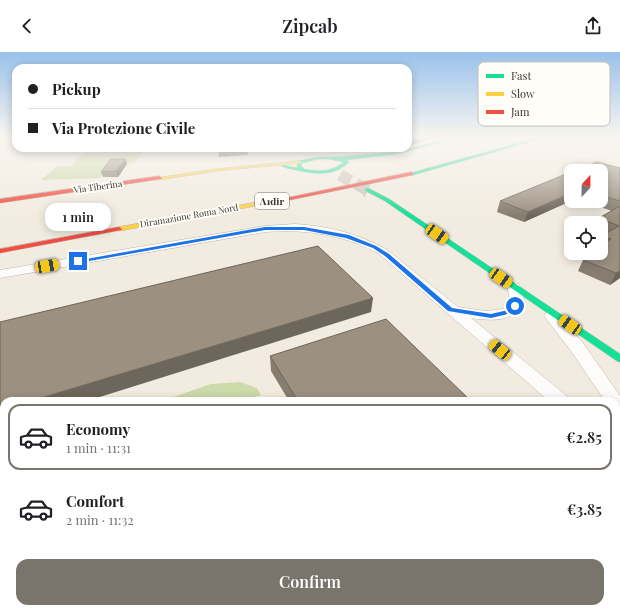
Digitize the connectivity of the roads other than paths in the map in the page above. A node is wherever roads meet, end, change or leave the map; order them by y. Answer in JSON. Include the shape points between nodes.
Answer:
{"nodes":[{"id":1,"x":347,"y":164,"type":"edge"},
{"id":2,"x":422,"y":164,"type":"edge"},
{"id":3,"x":453,"y":164,"type":"edge"},
{"id":4,"x":301,"y":165,"type":"joint"},
{"id":5,"x":368,"y":190,"type":"tunnel mouth"},
{"id":6,"x":278,"y":191,"type":"dead end"},
{"id":7,"x":0,"y":201,"type":"edge"},
{"id":8,"x":0,"y":250,"type":"edge"},
{"id":9,"x":0,"y":274,"type":"edge"},
{"id":10,"x":514,"y":287,"type":"junction"},
{"id":11,"x":535,"y":302,"type":"junction"},
{"id":12,"x":450,"y":310,"type":"junction"},
{"id":13,"x":620,"y":359,"type":"edge"},
{"id":14,"x":556,"y":397,"type":"edge"},
{"id":15,"x":611,"y":397,"type":"edge"}],
"edges":[{"from":1,"to":4,"type":"main road","name":"Via Tiberina","via":[[336,173],[314,172]]},
{"from":2,"to":6,"type":"main road","number":"A1dir"},
{"from":3,"to":8,"type":"main road","name":"Diramazione Roma Nord","number":"A1dir","via":[[354,186]]},
{"from":4,"to":7,"type":"main road","name":"Via Tiberina","via":[[216,170]]},
{"from":5,"to":10,"type":"main road","via":[[387,200]]},
{"from":9,"to":12,"type":"street","via":[[265,229],[295,228],[347,236],[374,247],[387,255]]},
{"from":10,"to":11,"type":"main road"},
{"from":10,"to":12,"type":"street","via":[[518,298],[512,311],[486,316]]},
{"from":11,"to":13,"type":"main road"},
{"from":11,"to":15,"type":"street","via":[[577,347]]},
{"from":12,"to":14,"type":"street"}]}
